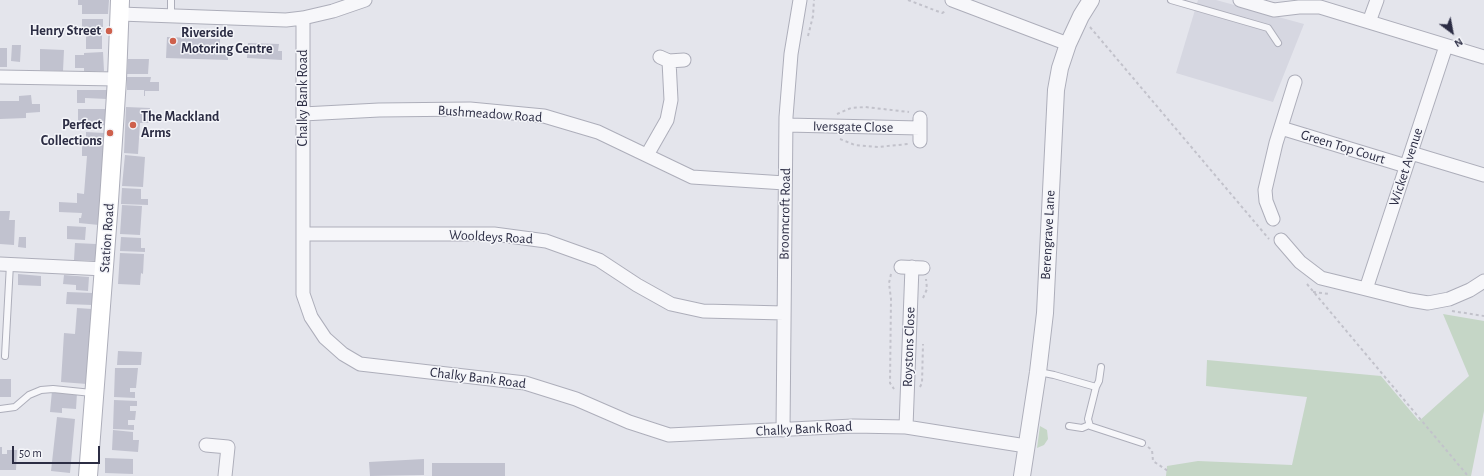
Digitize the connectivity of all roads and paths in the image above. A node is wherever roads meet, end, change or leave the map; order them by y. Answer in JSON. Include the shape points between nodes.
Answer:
{"nodes":[{"id":1,"x":171,"y":0,"type":"edge"},
{"id":2,"x":364,"y":0,"type":"edge"},
{"id":3,"x":800,"y":0,"type":"edge"},
{"id":4,"x":908,"y":0,"type":"edge"},
{"id":5,"x":1091,"y":0,"type":"edge"},
{"id":6,"x":1172,"y":0,"type":"edge"},
{"id":7,"x":1240,"y":0,"type":"edge"},
{"id":8,"x":1377,"y":0,"type":"edge"},
{"id":9,"x":1254,"y":2,"type":"edge"},
{"id":10,"x":951,"y":4,"type":"edge"},
{"id":11,"x":120,"y":7,"type":"edge"},
{"id":12,"x":171,"y":16,"type":"junction"},
{"id":13,"x":303,"y":18,"type":"junction"},
{"id":14,"x":1369,"y":22,"type":"junction"},
{"id":15,"x":1278,"y":43,"type":"dead end"},
{"id":16,"x":1068,"y":44,"type":"junction"},
{"id":17,"x":1446,"y":46,"type":"junction"},
{"id":18,"x":1484,"y":57,"type":"edge"},
{"id":19,"x":684,"y":60,"type":"dead end"},
{"id":20,"x":0,"y":77,"type":"edge"},
{"id":21,"x":117,"y":79,"type":"junction"},
{"id":22,"x":1295,"y":82,"type":"dead end"},
{"id":23,"x":303,"y":114,"type":"junction"},
{"id":24,"x":836,"y":114,"type":"dead end"},
{"id":25,"x":786,"y":125,"type":"junction"},
{"id":26,"x":916,"y":128,"type":"junction"},
{"id":27,"x":1281,"y":128,"type":"junction"},
{"id":28,"x":833,"y":136,"type":"dead end"},
{"id":29,"x":1411,"y":153,"type":"junction"},
{"id":30,"x":647,"y":155,"type":"junction"},
{"id":31,"x":1406,"y":166,"type":"junction"},
{"id":32,"x":1484,"y":175,"type":"edge"},
{"id":33,"x":785,"y":183,"type":"junction"},
{"id":34,"x":1273,"y":219,"type":"dead end"},
{"id":35,"x":302,"y":234,"type":"junction"},
{"id":36,"x":1281,"y":240,"type":"dead end"},
{"id":37,"x":5,"y":264,"type":"edge"},
{"id":38,"x":105,"y":269,"type":"junction"},
{"id":39,"x":910,"y":270,"type":"junction"},
{"id":40,"x":1484,"y":280,"type":"edge"},
{"id":41,"x":1366,"y":289,"type":"junction"},
{"id":42,"x":923,"y":299,"type":"dead end"},
{"id":43,"x":784,"y":313,"type":"junction"},
{"id":44,"x":923,"y":338,"type":"dead end"},
{"id":45,"x":5,"y":356,"type":"dead end"},
{"id":46,"x":1101,"y":368,"type":"dead end"},
{"id":47,"x":1038,"y":372,"type":"junction"},
{"id":48,"x":1096,"y":387,"type":"junction"},
{"id":49,"x":895,"y":390,"type":"dead end"},
{"id":50,"x":916,"y":391,"type":"dead end"},
{"id":51,"x":96,"y":393,"type":"junction"},
{"id":52,"x":0,"y":409,"type":"edge"},
{"id":53,"x":1089,"y":425,"type":"junction"},
{"id":54,"x":1069,"y":426,"type":"dead end"},
{"id":55,"x":906,"y":427,"type":"junction"},
{"id":56,"x":783,"y":430,"type":"junction"},
{"id":57,"x":1142,"y":443,"type":"joint"},
{"id":58,"x":206,"y":444,"type":"dead end"},
{"id":59,"x":1026,"y":446,"type":"junction"},
{"id":60,"x":1168,"y":471,"type":"dead end"},
{"id":61,"x":88,"y":476,"type":"edge"},
{"id":62,"x":226,"y":476,"type":"edge"},
{"id":63,"x":1022,"y":476,"type":"edge"}],
"edges":[{"from":1,"to":12,"type":"lane"},
{"from":2,"to":13,"type":"street"},
{"from":3,"to":25,"type":"street","name":"Broomcroft Road","via":[[791,54]]},
{"from":4,"to":10,"type":"path","via":[[942,13]]},
{"from":5,"to":16,"type":"street","name":"Berengrave Lane"},
{"from":6,"to":15,"type":"lane","via":[[1268,28]]},
{"from":7,"to":9,"type":"street"},
{"from":8,"to":14,"type":"street"},
{"from":9,"to":14,"type":"street","via":[[1274,10],[1320,7]]},
{"from":10,"to":16,"type":"street"},
{"from":11,"to":12,"type":"street"},
{"from":11,"to":21,"type":"main road","name":"Station Road"},
{"from":12,"to":13,"type":"street","via":[[279,20]]},
{"from":13,"to":23,"type":"street","name":"Chalky Bank Road"},
{"from":14,"to":17,"type":"street"},
{"from":16,"to":47,"type":"street","name":"Berengrave Lane","via":[[1056,90],[1045,313]]},
{"from":17,"to":18,"type":"street"},
{"from":17,"to":29,"type":"street","name":"Wicket Avenue"},
{"from":19,"to":30,"type":"street","via":[[665,59],[671,100],[667,120]]},
{"from":20,"to":21,"type":"street"},
{"from":21,"to":38,"type":"main road","name":"Station Road"},
{"from":22,"to":27,"type":"street"},
{"from":23,"to":30,"type":"street","name":"Bushmeadow Road","via":[[470,109],[544,116],[598,132]]},
{"from":23,"to":35,"type":"street","name":"Chalky Bank Road"},
{"from":24,"to":26,"type":"path","via":[[851,108],[865,107]]},
{"from":25,"to":26,"type":"street","name":"Iversgate Close"},
{"from":25,"to":33,"type":"street","name":"Broomcroft Road"},
{"from":26,"to":28,"type":"path","via":[[890,146],[855,145]]},
{"from":27,"to":31,"type":"street","name":"Green Top Court"},
{"from":27,"to":34,"type":"street","via":[[1265,190]]},
{"from":29,"to":31,"type":"street","name":"Wicket Avenue"},
{"from":29,"to":32,"type":"street"},
{"from":30,"to":33,"type":"street","name":"Bushmeadow Road","via":[[692,177]]},
{"from":31,"to":41,"type":"street","name":"Wicket Avenue"},
{"from":33,"to":43,"type":"street","name":"Broomcroft Road"},
{"from":35,"to":43,"type":"street","name":"Wooldeys Road","via":[[494,234],[546,241],[599,260],[671,304],[703,311]]},
{"from":35,"to":56,"type":"street","name":"Chalky Bank Road","via":[[303,294],[311,317],[325,338],[343,354],[360,364],[525,383],[576,399],[629,422],[669,435]]},
{"from":36,"to":41,"type":"street","via":[[1300,262],[1321,278]]},
{"from":37,"to":38,"type":"street"},
{"from":37,"to":45,"type":"lane"},
{"from":38,"to":51,"type":"main road","name":"Station Road"},
{"from":39,"to":42,"type":"path","via":[[927,289]]},
{"from":39,"to":49,"type":"path","via":[[889,283],[890,383]]},
{"from":39,"to":55,"type":"street","name":"Roystons Close"},
{"from":40,"to":41,"type":"street","via":[[1470,290],[1449,299],[1428,303]]},
{"from":43,"to":56,"type":"street","name":"Broomcroft Road"},
{"from":44,"to":50,"type":"path","via":[[922,383]]},
{"from":46,"to":48,"type":"lane"},
{"from":47,"to":48,"type":"lane"},
{"from":47,"to":59,"type":"street","name":"Berengrave Lane"},
{"from":48,"to":53,"type":"lane","via":[[1088,419]]},
{"from":51,"to":52,"type":"lane","via":[[41,390],[29,395],[15,407]]},
{"from":51,"to":61,"type":"main road","name":"Station Road"},
{"from":53,"to":54,"type":"lane","via":[[1082,428]]},
{"from":53,"to":57,"type":"lane"},
{"from":55,"to":56,"type":"street","name":"Chalky Bank Road","via":[[853,426]]},
{"from":55,"to":59,"type":"street","name":"Chalky Bank Road"},
{"from":57,"to":60,"type":"path","via":[[1152,450],[1153,461]]},
{"from":58,"to":62,"type":"street","via":[[228,447]]},
{"from":59,"to":63,"type":"street","name":"Berengrave Lane"}]}
